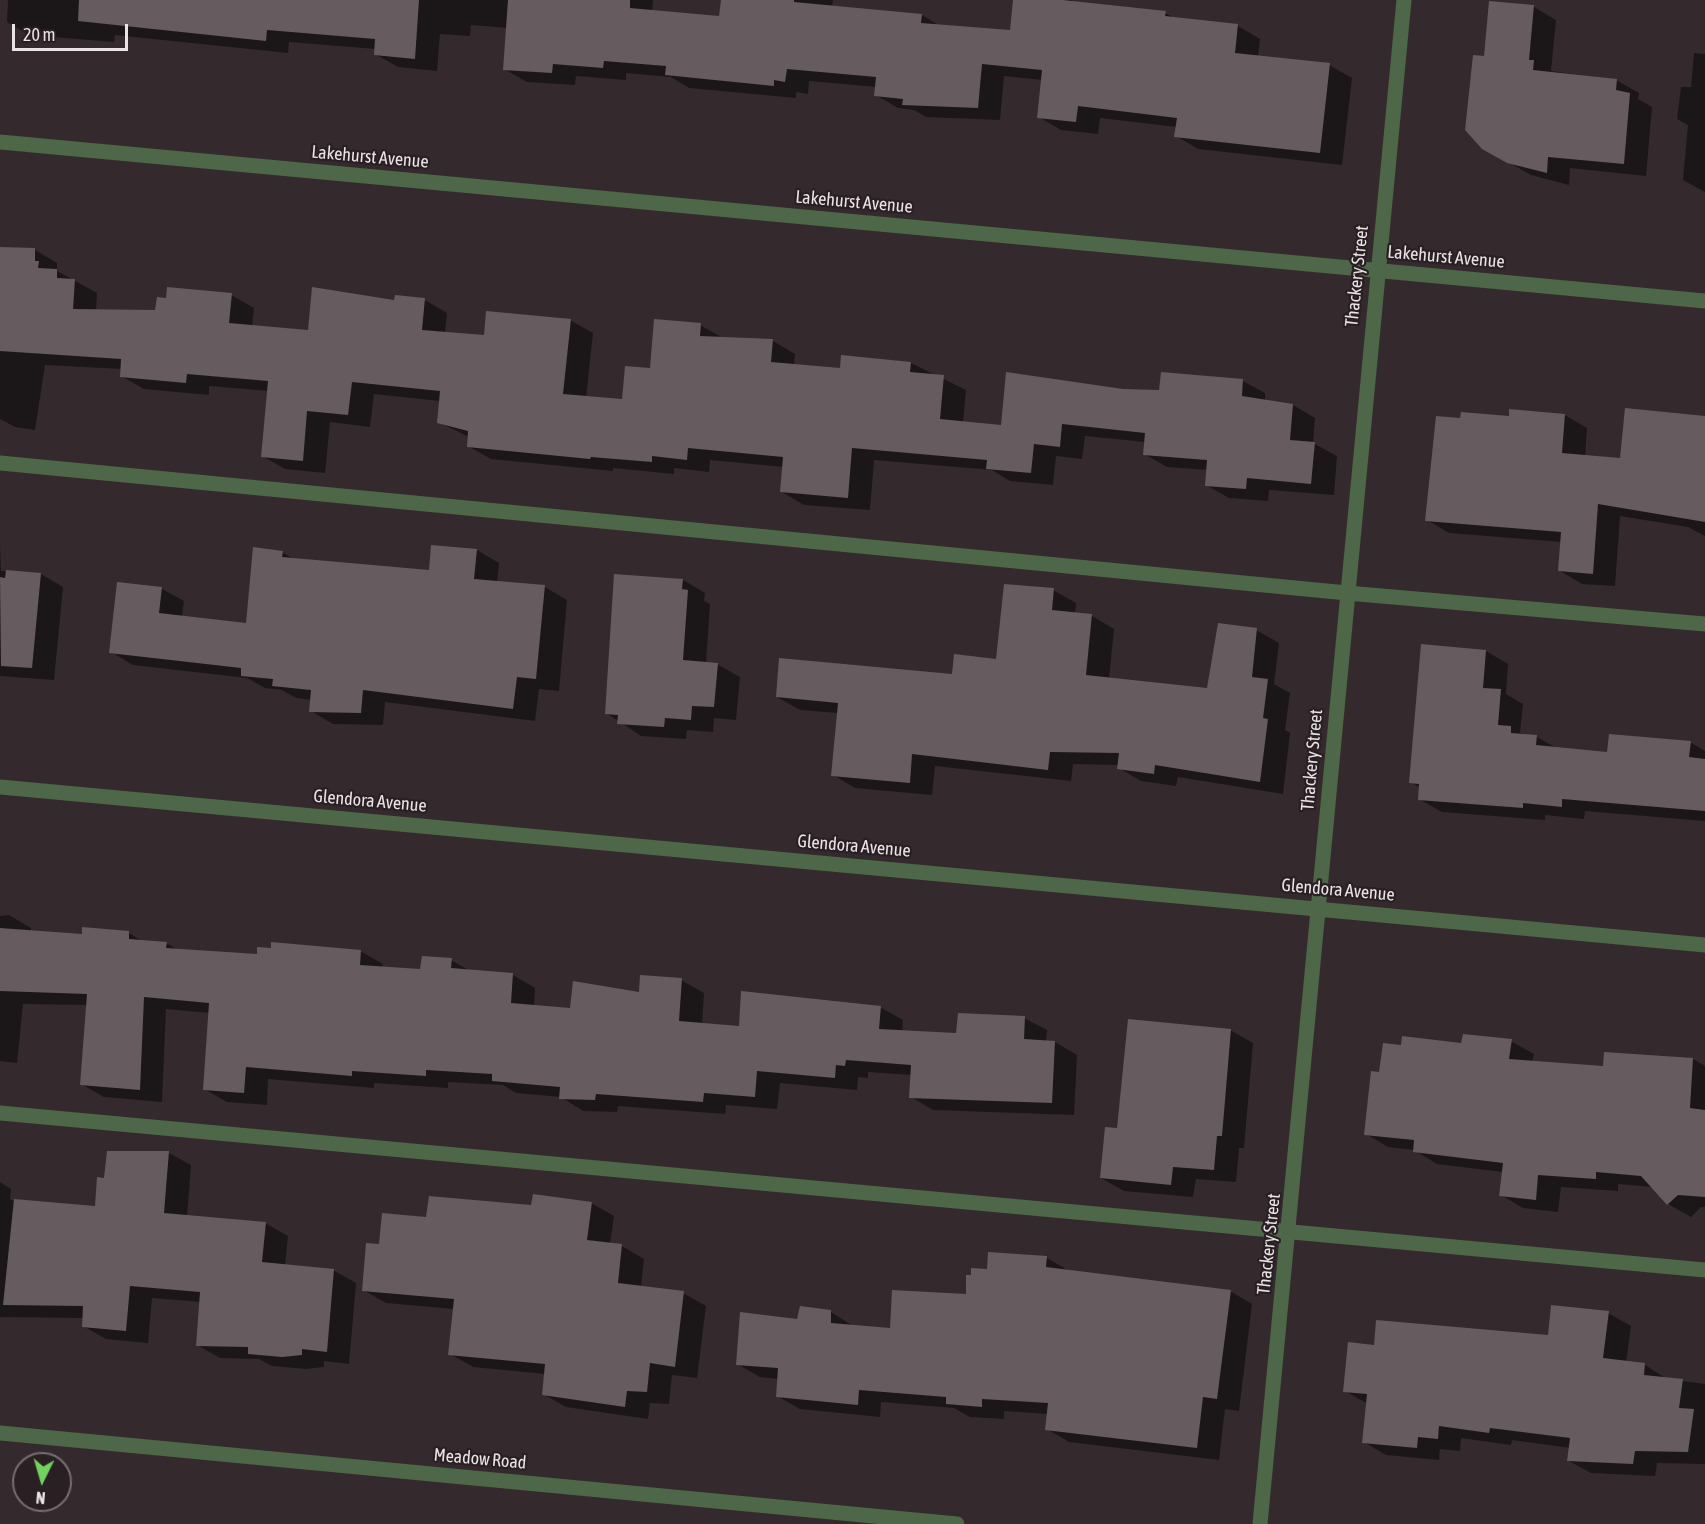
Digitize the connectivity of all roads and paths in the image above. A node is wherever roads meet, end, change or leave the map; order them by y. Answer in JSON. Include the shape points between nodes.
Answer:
{"nodes":[{"id":1,"x":1404,"y":0,"type":"edge"},
{"id":2,"x":0,"y":142,"type":"edge"},
{"id":3,"x":1377,"y":270,"type":"junction"},
{"id":4,"x":1705,"y":301,"type":"edge"},
{"id":5,"x":0,"y":463,"type":"edge"},
{"id":6,"x":1347,"y":593,"type":"junction"},
{"id":7,"x":1705,"y":624,"type":"edge"},
{"id":8,"x":0,"y":787,"type":"edge"},
{"id":9,"x":1319,"y":908,"type":"junction"},
{"id":10,"x":1705,"y":945,"type":"edge"},
{"id":11,"x":0,"y":1113,"type":"edge"},
{"id":12,"x":1290,"y":1231,"type":"junction"},
{"id":13,"x":1705,"y":1270,"type":"edge"},
{"id":14,"x":0,"y":1432,"type":"edge"},
{"id":15,"x":957,"y":1524,"type":"edge"},
{"id":16,"x":1260,"y":1524,"type":"edge"}],
"edges":[{"from":1,"to":3,"type":"street","name":"Thackery Street"},
{"from":2,"to":3,"type":"street","name":"Lakehurst Avenue"},
{"from":3,"to":4,"type":"street","name":"Lakehurst Avenue"},
{"from":3,"to":6,"type":"street","name":"Thackery Street"},
{"from":5,"to":6,"type":"street"},
{"from":6,"to":7,"type":"street"},
{"from":6,"to":9,"type":"street","name":"Thackery Street"},
{"from":8,"to":9,"type":"street","name":"Glendora Avenue"},
{"from":9,"to":10,"type":"street","name":"Glendora Avenue"},
{"from":9,"to":12,"type":"street","name":"Thackery Street"},
{"from":11,"to":12,"type":"street"},
{"from":12,"to":13,"type":"street"},
{"from":12,"to":16,"type":"street","name":"Thackery Street"},
{"from":14,"to":15,"type":"street","name":"Meadow Road"}]}
